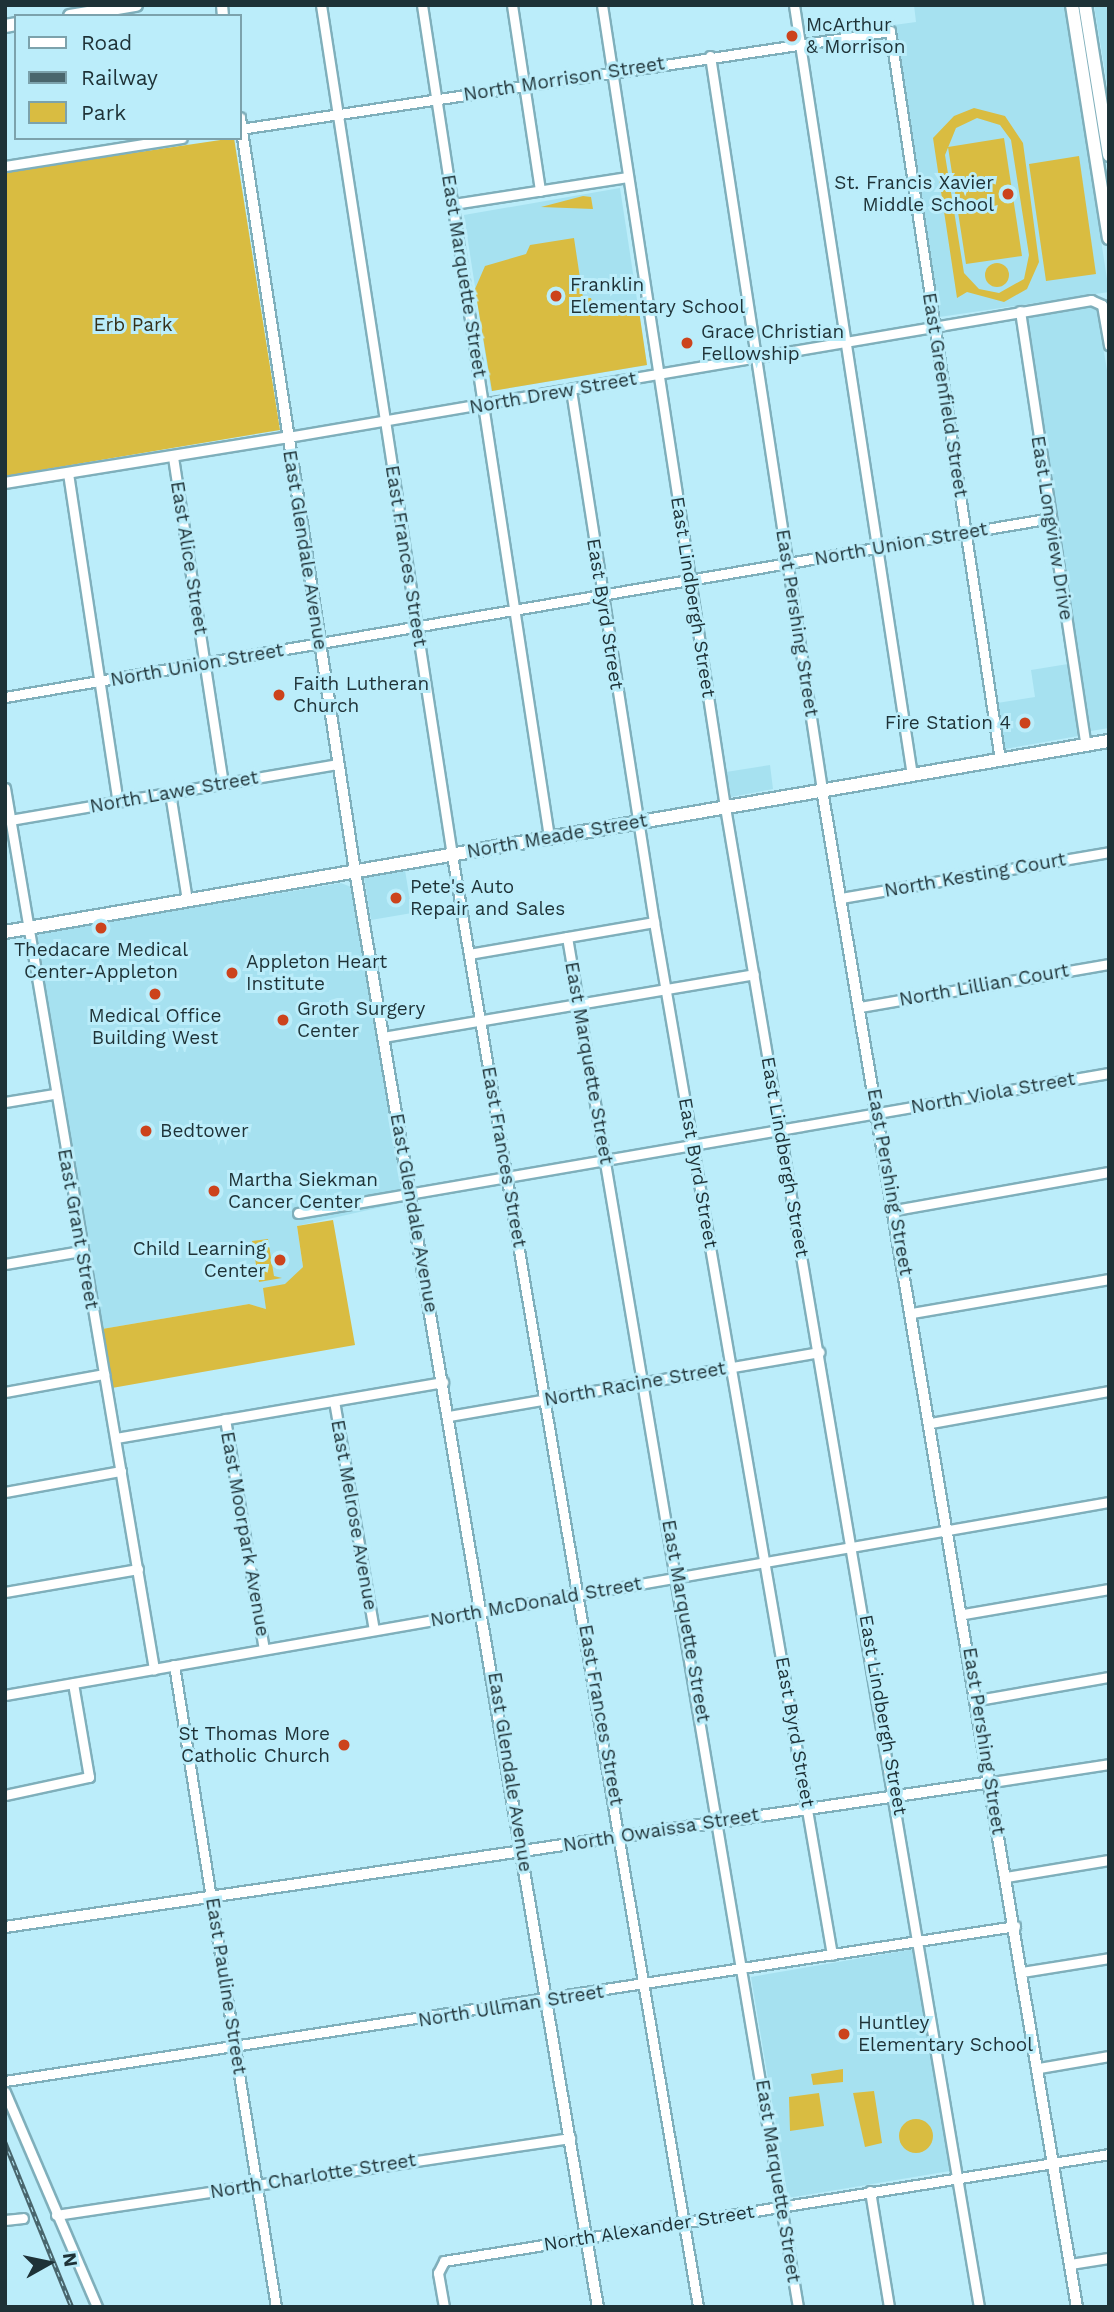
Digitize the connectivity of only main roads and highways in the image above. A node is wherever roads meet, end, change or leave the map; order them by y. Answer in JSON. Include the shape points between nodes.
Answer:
{"nodes":[{"id":1,"x":136,"y":5,"type":"edge"},
{"id":2,"x":1072,"y":5,"type":"edge"},
{"id":3,"x":1085,"y":5,"type":"edge"},
{"id":4,"x":82,"y":14,"type":"edge"},
{"id":5,"x":1109,"y":155,"type":"edge"},
{"id":6,"x":1109,"y":238,"type":"edge"},
{"id":7,"x":1109,"y":741,"type":"edge"},
{"id":8,"x":5,"y":932,"type":"edge"}],
"edges":[{"from":1,"to":4,"type":"main road"},
{"from":2,"to":6,"type":"main road"},
{"from":3,"to":5,"type":"main road"},
{"from":7,"to":8,"type":"main road","name":"North Meade Street"}]}
